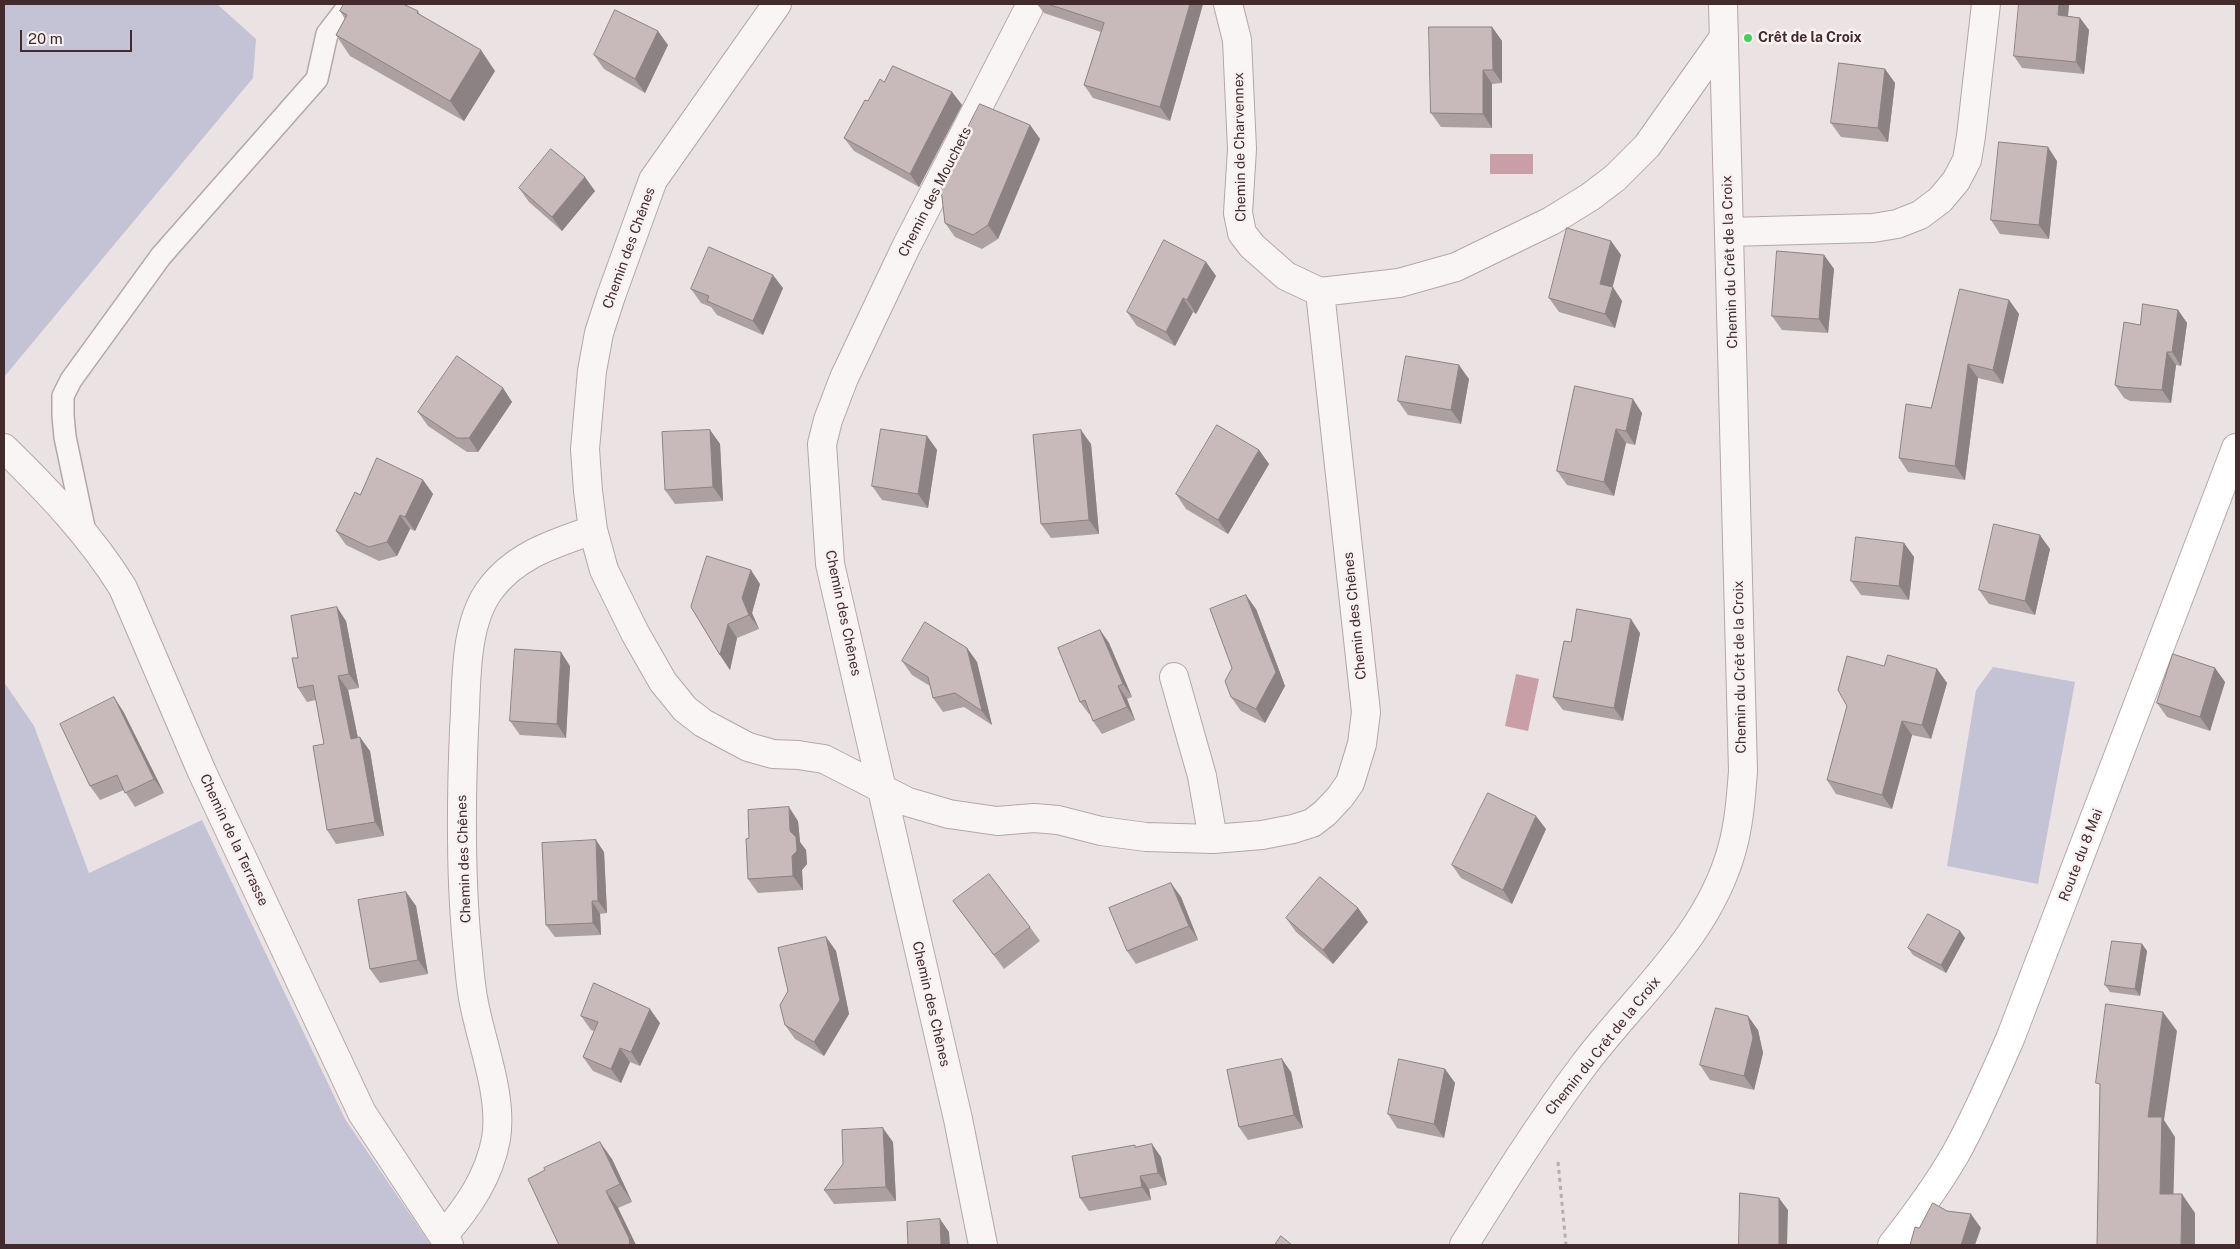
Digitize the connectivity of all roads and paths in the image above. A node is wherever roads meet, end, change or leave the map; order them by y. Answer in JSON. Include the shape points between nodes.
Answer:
{"nodes":[{"id":1,"x":350,"y":4,"type":"edge"},
{"id":2,"x":777,"y":4,"type":"edge"},
{"id":3,"x":1228,"y":4,"type":"edge"},
{"id":4,"x":1723,"y":4,"type":"edge"},
{"id":5,"x":1986,"y":4,"type":"edge"},
{"id":6,"x":1030,"y":8,"type":"dead end"},
{"id":7,"x":1724,"y":37,"type":"junction"},
{"id":8,"x":1729,"y":232,"type":"junction"},
{"id":9,"x":1320,"y":292,"type":"junction"},
{"id":10,"x":844,"y":378,"type":"joint"},
{"id":11,"x":4,"y":448,"type":"edge"},
{"id":12,"x":2236,"y":448,"type":"edge"},
{"id":13,"x":593,"y":530,"type":"junction"},
{"id":14,"x":85,"y":532,"type":"junction"},
{"id":15,"x":1174,"y":677,"type":"dead end"},
{"id":16,"x":881,"y":789,"type":"junction"},
{"id":17,"x":1212,"y":839,"type":"junction"},
{"id":18,"x":1544,"y":1119,"type":"junction"},
{"id":19,"x":981,"y":1233,"type":"edge"},
{"id":20,"x":446,"y":1240,"type":"edge"},
{"id":21,"x":1464,"y":1245,"type":"edge"},
{"id":22,"x":1566,"y":1245,"type":"edge"},
{"id":23,"x":1892,"y":1245,"type":"edge"}],
"edges":[{"from":1,"to":14,"type":"lane","via":[[327,34],[317,79],[162,256],[67,388],[63,396],[65,437]]},
{"from":2,"to":13,"type":"street","name":"Chemin des Chênes","via":[[653,180],[611,296],[600,333],[588,409],[585,449]]},
{"from":3,"to":9,"type":"street","name":"Chemin de Charvennex","via":[[1237,40],[1242,149],[1238,213],[1242,233],[1286,276]]},
{"from":4,"to":7,"type":"street","name":"Chemin du Crêt de la Croix"},
{"from":5,"to":8,"type":"street","via":[[1972,136],[1956,181],[1940,200],[1920,215],[1873,228]]},
{"from":6,"to":10,"type":"street","name":"Chemin des Mouchets","via":[[906,247]]},
{"from":7,"to":8,"type":"street","name":"Chemin du Crêt de la Croix"},
{"from":7,"to":9,"type":"street","via":[[1647,146],[1615,178],[1590,197],[1550,222],[1456,268],[1399,283]]},
{"from":8,"to":18,"type":"street","name":"Chemin du Crêt de la Croix","via":[[1742,771],[1737,830],[1718,888],[1688,940],[1584,1064]]},
{"from":9,"to":17,"type":"street","name":"Chemin des Chênes","via":[[1366,712],[1362,744],[1350,783],[1312,823],[1262,835]]},
{"from":10,"to":16,"type":"street","name":"Chemin des Chênes","via":[[822,444],[830,556]]},
{"from":11,"to":14,"type":"street","name":"Chemin de la Terrasse"},
{"from":12,"to":23,"type":"main road","name":"Route du 8 Mai","via":[[2010,1039],[1955,1154]]},
{"from":13,"to":16,"type":"street","name":"Chemin des Chênes","via":[[604,570],[638,640],[663,682],[685,708],[717,732],[748,747],[773,754],[824,760]]},
{"from":13,"to":20,"type":"street","name":"Chemin des Chênes","via":[[528,555],[504,573],[482,603],[472,636],[466,684],[461,789],[462,878],[474,1001],[492,1082],[496,1138],[479,1188]]},
{"from":14,"to":20,"type":"street","name":"Chemin de la Terrasse","via":[[123,588],[202,772],[362,1113]]},
{"from":15,"to":17,"type":"street","via":[[1202,776]]},
{"from":16,"to":17,"type":"street","name":"Chemin des Chênes","via":[[908,802],[973,818],[1058,820],[1101,831],[1146,837]]},
{"from":16,"to":19,"type":"street","name":"Chemin des Chênes","via":[[958,1119]]},
{"from":18,"to":21,"type":"street","name":"Chemin du Crêt de la Croix"},
{"from":18,"to":22,"type":"path","via":[[1558,1157]]}]}
